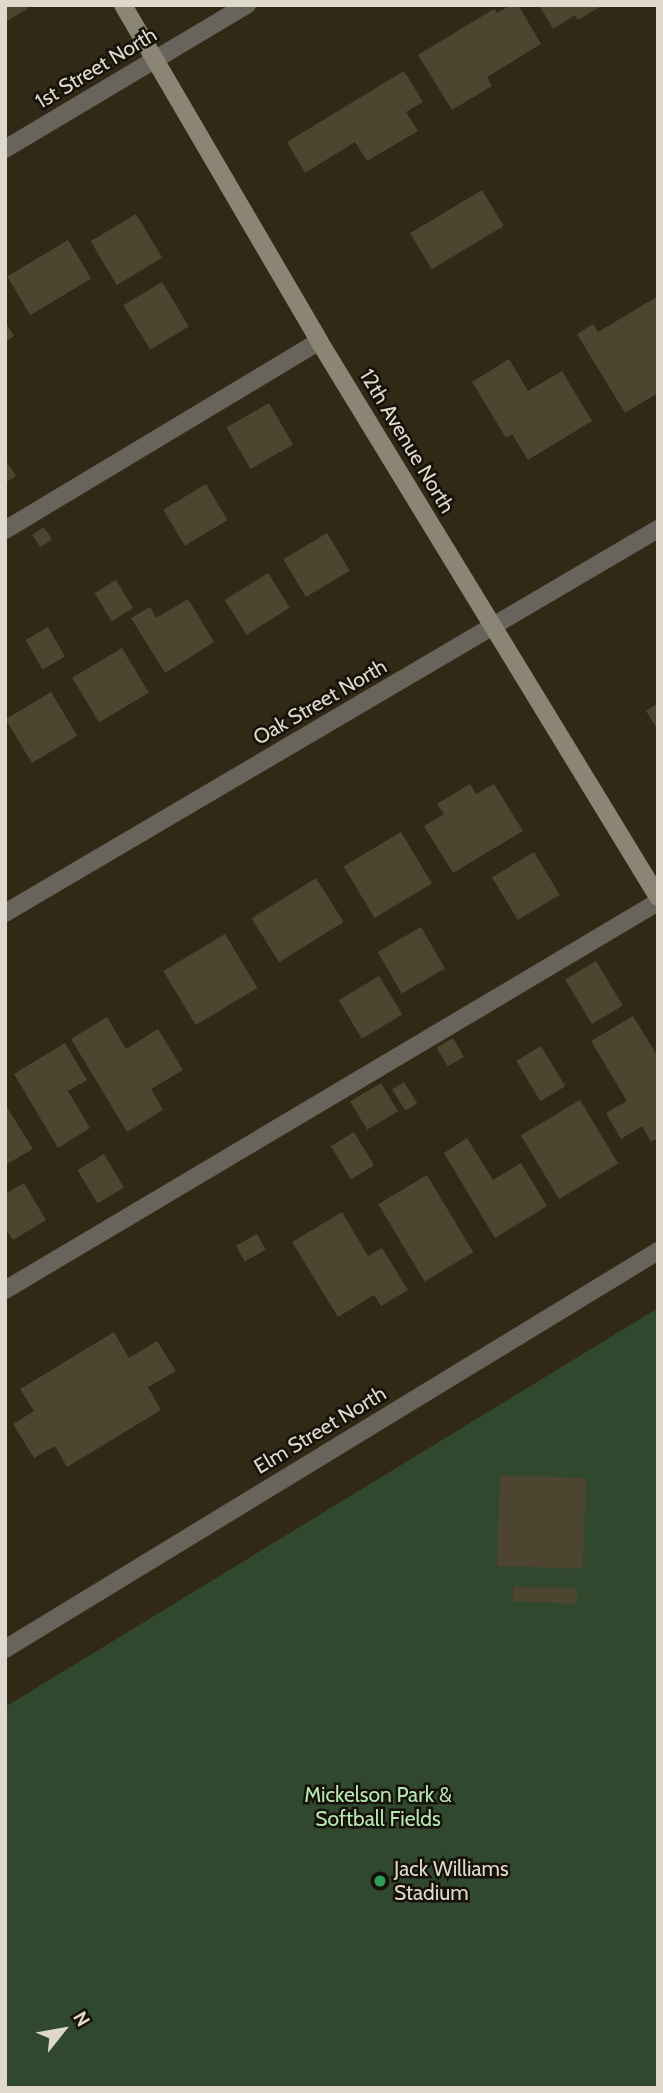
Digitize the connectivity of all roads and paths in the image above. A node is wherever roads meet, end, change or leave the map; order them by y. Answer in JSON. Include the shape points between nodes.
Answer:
{"nodes":[{"id":1,"x":123,"y":5,"type":"edge"},
{"id":2,"x":247,"y":5,"type":"edge"},
{"id":3,"x":155,"y":60,"type":"junction"},
{"id":4,"x":5,"y":149,"type":"edge"},
{"id":5,"x":319,"y":341,"type":"junction"},
{"id":6,"x":658,"y":529,"type":"edge"},
{"id":7,"x":5,"y":530,"type":"edge"},
{"id":8,"x":493,"y":626,"type":"junction"},
{"id":9,"x":658,"y":899,"type":"edge"},
{"id":10,"x":5,"y":913,"type":"edge"},
{"id":11,"x":658,"y":1251,"type":"edge"},
{"id":12,"x":5,"y":1290,"type":"edge"},
{"id":13,"x":5,"y":1649,"type":"edge"}],
"edges":[{"from":1,"to":3,"type":"main road","name":"12th Avenue North"},
{"from":2,"to":3,"type":"street","name":"1st Street North"},
{"from":3,"to":4,"type":"street","name":"1st Street North"},
{"from":3,"to":5,"type":"main road","name":"12th Avenue North"},
{"from":5,"to":7,"type":"street"},
{"from":5,"to":8,"type":"main road","name":"12th Avenue North"},
{"from":6,"to":8,"type":"street","name":"Oak Street North"},
{"from":8,"to":9,"type":"main road","name":"12th Avenue North"},
{"from":8,"to":10,"type":"street","name":"Oak Street North"},
{"from":9,"to":12,"type":"street"},
{"from":11,"to":13,"type":"street","name":"Elm Street North"}]}
